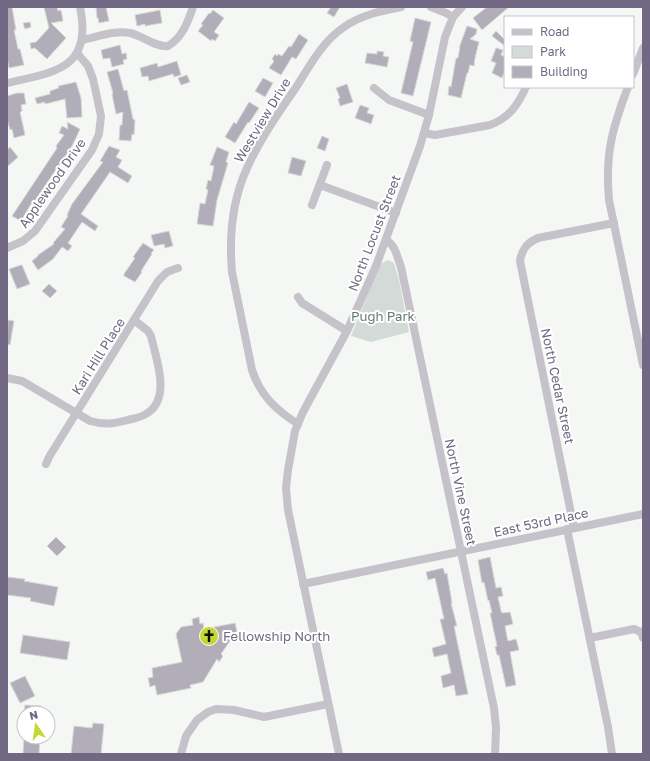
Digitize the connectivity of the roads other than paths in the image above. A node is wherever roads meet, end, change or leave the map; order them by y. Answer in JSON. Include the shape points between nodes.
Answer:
{"nodes":[{"id":1,"x":80,"y":7,"type":"edge"},
{"id":2,"x":401,"y":7,"type":"edge"},
{"id":3,"x":431,"y":7,"type":"edge"},
{"id":4,"x":462,"y":7,"type":"edge"},
{"id":5,"x":192,"y":8,"type":"edge"},
{"id":6,"x":453,"y":17,"type":"junction"},
{"id":7,"x":82,"y":40,"type":"junction"},
{"id":8,"x":643,"y":48,"type":"edge"},
{"id":9,"x":77,"y":53,"type":"junction"},
{"id":10,"x":634,"y":71,"type":"edge"},
{"id":11,"x":7,"y":83,"type":"edge"},
{"id":12,"x":374,"y":88,"type":"dead end"},
{"id":13,"x":526,"y":88,"type":"edge"},
{"id":14,"x":628,"y":88,"type":"edge"},
{"id":15,"x":429,"y":115,"type":"junction"},
{"id":16,"x":424,"y":133,"type":"junction"},
{"id":17,"x":327,"y":165,"type":"dead end"},
{"id":18,"x":320,"y":185,"type":"junction"},
{"id":19,"x":312,"y":205,"type":"dead end"},
{"id":20,"x":396,"y":213,"type":"junction"},
{"id":21,"x":614,"y":223,"type":"junction"},
{"id":22,"x":386,"y":240,"type":"junction"},
{"id":23,"x":7,"y":248,"type":"edge"},
{"id":24,"x":178,"y":268,"type":"dead end"},
{"id":25,"x":298,"y":297,"type":"dead end"},
{"id":26,"x":134,"y":320,"type":"junction"},
{"id":27,"x":347,"y":331,"type":"junction"},
{"id":28,"x":643,"y":364,"type":"edge"},
{"id":29,"x":7,"y":378,"type":"edge"},
{"id":30,"x":76,"y":413,"type":"junction"},
{"id":31,"x":298,"y":424,"type":"junction"},
{"id":32,"x":46,"y":464,"type":"dead end"},
{"id":33,"x":643,"y":514,"type":"edge"},
{"id":34,"x":570,"y":529,"type":"junction"},
{"id":35,"x":461,"y":551,"type":"junction"},
{"id":36,"x":303,"y":584,"type":"junction"},
{"id":37,"x":590,"y":638,"type":"junction"},
{"id":38,"x":643,"y":638,"type":"edge"},
{"id":39,"x":328,"y":704,"type":"junction"},
{"id":40,"x":181,"y":754,"type":"edge"},
{"id":41,"x":339,"y":754,"type":"edge"},
{"id":42,"x":495,"y":754,"type":"edge"},
{"id":43,"x":612,"y":754,"type":"edge"}],
"edges":[{"from":1,"to":7,"type":"street","via":[[83,21]]},
{"from":2,"to":31,"type":"street","name":"Westview Drive","via":[[356,20],[343,27],[321,49],[258,145],[239,190],[231,233],[231,261],[252,370],[255,380],[269,402]]},
{"from":3,"to":6,"type":"street"},
{"from":4,"to":6,"type":"street"},
{"from":5,"to":7,"type":"street","via":[[180,34],[168,46],[129,33],[114,33]]},
{"from":6,"to":15,"type":"street","via":[[446,36]]},
{"from":7,"to":9,"type":"street"},
{"from":8,"to":10,"type":"street"},
{"from":9,"to":11,"type":"street","via":[[56,71]]},
{"from":9,"to":23,"type":"street","name":"Applewood Drive","via":[[88,66],[93,79],[101,116],[100,134],[92,150],[35,231],[23,241]]},
{"from":12,"to":15,"type":"street","via":[[389,100]]},
{"from":13,"to":16,"type":"street","via":[[514,109],[498,122],[435,136]]},
{"from":14,"to":21,"type":"street","via":[[614,127],[607,162],[609,200]]},
{"from":15,"to":16,"type":"street","name":"North Locust Street"},
{"from":16,"to":20,"type":"street","name":"North Locust Street"},
{"from":17,"to":18,"type":"street"},
{"from":18,"to":19,"type":"street"},
{"from":18,"to":20,"type":"street"},
{"from":20,"to":22,"type":"street","name":"North Locust Street"},
{"from":21,"to":28,"type":"street"},
{"from":21,"to":34,"type":"street","name":"North Cedar Street","via":[[538,238],[524,249],[520,261]]},
{"from":22,"to":27,"type":"street","name":"North Locust Street"},
{"from":22,"to":35,"type":"street","name":"North Vine Street","via":[[396,251],[401,268]]},
{"from":24,"to":26,"type":"street","name":"Kari Hill Place","via":[[163,275]]},
{"from":25,"to":27,"type":"street","via":[[302,303]]},
{"from":26,"to":30,"type":"street","name":"Kari Hill Place"},
{"from":26,"to":30,"type":"street","via":[[151,336],[161,378],[159,398],[154,408],[145,415],[103,424],[90,421]]},
{"from":27,"to":31,"type":"street","name":"North Locust Street"},
{"from":29,"to":30,"type":"street","via":[[22,381]]},
{"from":30,"to":32,"type":"street","name":"Kari Hill Place"},
{"from":31,"to":36,"type":"street","name":"North Locust Street","via":[[291,446],[287,495]]},
{"from":33,"to":34,"type":"street","name":"East 53rd Place"},
{"from":34,"to":35,"type":"street","name":"East 53rd Place"},
{"from":34,"to":37,"type":"street","name":"North Cedar Street"},
{"from":35,"to":36,"type":"street","name":"East 53rd Place"},
{"from":35,"to":42,"type":"street","name":"North Vine Street","via":[[494,708]]},
{"from":36,"to":39,"type":"street","name":"North Locust Street"},
{"from":37,"to":38,"type":"street","via":[[634,629],[641,632]]},
{"from":37,"to":43,"type":"street","name":"North Cedar Street"},
{"from":39,"to":40,"type":"street","via":[[264,717],[216,709],[197,720],[186,736]]},
{"from":39,"to":41,"type":"street","name":"North Locust Street"}]}
